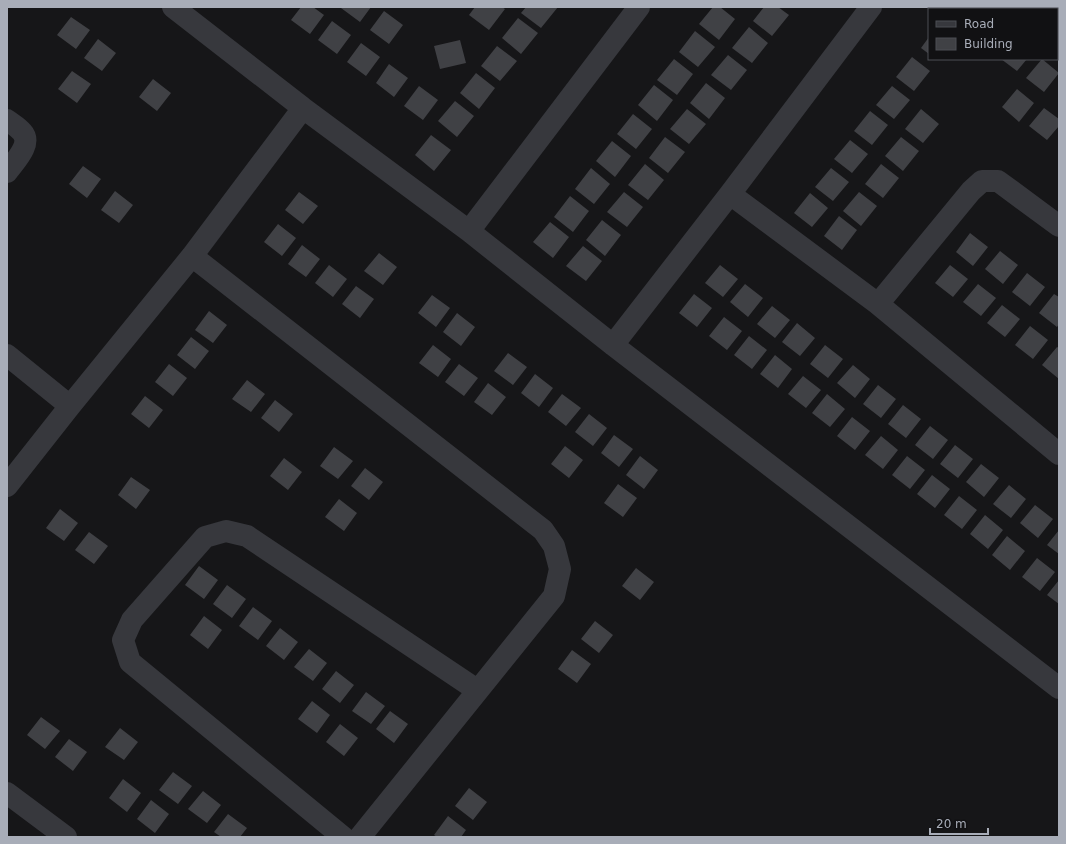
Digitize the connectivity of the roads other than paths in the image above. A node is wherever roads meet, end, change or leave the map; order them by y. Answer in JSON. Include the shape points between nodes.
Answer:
{"nodes":[{"id":1,"x":173,"y":7,"type":"edge"},
{"id":2,"x":639,"y":7,"type":"edge"},
{"id":3,"x":872,"y":7,"type":"edge"},
{"id":4,"x":303,"y":108,"type":"junction"},
{"id":5,"x":7,"y":120,"type":"edge"},
{"id":6,"x":7,"y":172,"type":"edge"},
{"id":7,"x":730,"y":194,"type":"junction"},
{"id":8,"x":1059,"y":226,"type":"edge"},
{"id":9,"x":468,"y":231,"type":"junction"},
{"id":10,"x":192,"y":256,"type":"junction"},
{"id":11,"x":878,"y":304,"type":"junction"},
{"id":12,"x":613,"y":345,"type":"junction"},
{"id":13,"x":7,"y":355,"type":"edge"},
{"id":14,"x":70,"y":406,"type":"junction"},
{"id":15,"x":1059,"y":454,"type":"edge"},
{"id":16,"x":7,"y":486,"type":"edge"},
{"id":17,"x":1059,"y":688,"type":"edge"},
{"id":18,"x":477,"y":690,"type":"junction"},
{"id":19,"x":7,"y":794,"type":"edge"},
{"id":20,"x":66,"y":837,"type":"edge"},
{"id":21,"x":343,"y":837,"type":"edge"},
{"id":22,"x":360,"y":837,"type":"edge"}],
"edges":[{"from":1,"to":4,"type":"street"},
{"from":2,"to":9,"type":"street"},
{"from":3,"to":7,"type":"street"},
{"from":4,"to":9,"type":"street"},
{"from":4,"to":10,"type":"street"},
{"from":5,"to":6,"type":"street","via":[[23,132],[26,140],[25,148]]},
{"from":7,"to":11,"type":"street"},
{"from":7,"to":12,"type":"street"},
{"from":8,"to":11,"type":"street","via":[[998,181],[982,181]]},
{"from":9,"to":12,"type":"street"},
{"from":10,"to":14,"type":"street"},
{"from":10,"to":18,"type":"street","via":[[542,530],[554,546],[560,569],[554,596]]},
{"from":11,"to":15,"type":"street"},
{"from":12,"to":17,"type":"street"},
{"from":13,"to":14,"type":"street"},
{"from":14,"to":16,"type":"street"},
{"from":18,"to":21,"type":"street","via":[[247,536],[226,531],[205,537],[132,620],[123,640],[130,662]]},
{"from":18,"to":22,"type":"street"},
{"from":19,"to":20,"type":"street"}]}
